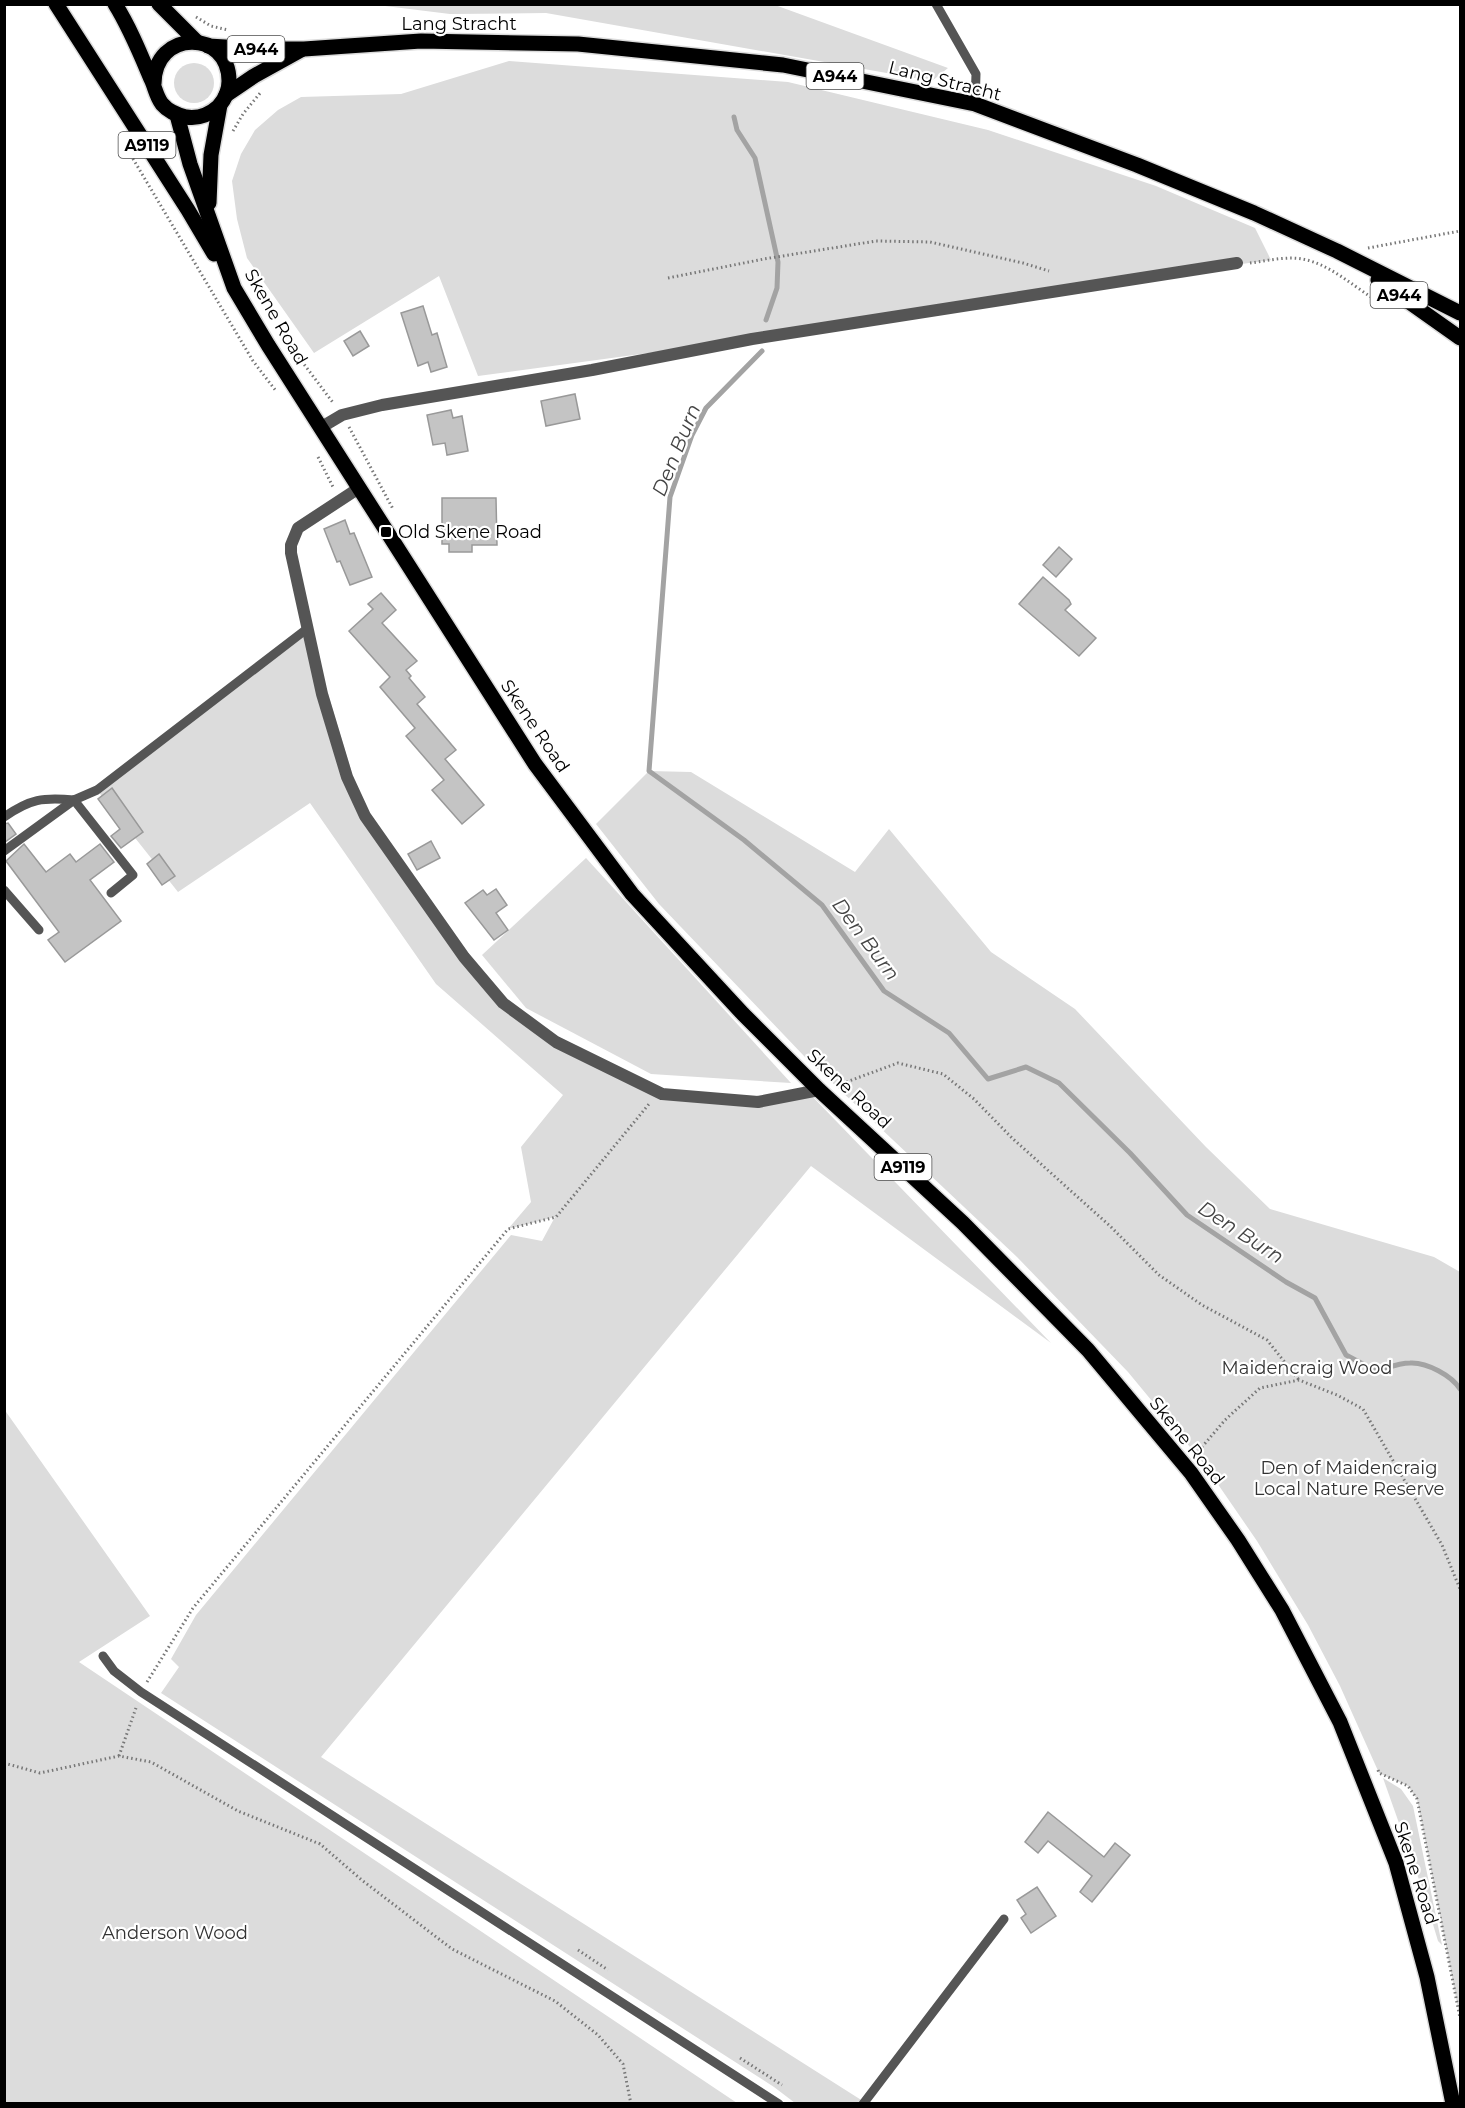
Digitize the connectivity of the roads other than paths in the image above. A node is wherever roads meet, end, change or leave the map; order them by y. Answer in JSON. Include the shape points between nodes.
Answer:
{"nodes":[{"id":1,"x":56,"y":4,"type":"edge"},
{"id":2,"x":115,"y":4,"type":"edge"},
{"id":3,"x":159,"y":4,"type":"edge"},
{"id":4,"x":936,"y":4,"type":"edge"},
{"id":5,"x":203,"y":44,"type":"junction"},
{"id":6,"x":304,"y":49,"type":"junction"},
{"id":7,"x":154,"y":84,"type":"junction"},
{"id":8,"x":223,"y":100,"type":"junction"},
{"id":9,"x":975,"y":104,"type":"junction"},
{"id":10,"x":177,"y":115,"type":"junction"},
{"id":11,"x":209,"y":215,"type":"junction"},
{"id":12,"x":1337,"y":251,"type":"junction"},
{"id":13,"x":1237,"y":263,"type":"road end"},
{"id":14,"x":234,"y":288,"type":"junction"},
{"id":15,"x":1461,"y":313,"type":"edge"},
{"id":16,"x":1461,"y":339,"type":"edge"},
{"id":17,"x":320,"y":428,"type":"junction"},
{"id":18,"x":359,"y":488,"type":"junction"},
{"id":19,"x":308,"y":628,"type":"junction"},
{"id":20,"x":74,"y":800,"type":"junction"},
{"id":21,"x":4,"y":817,"type":"edge"},
{"id":22,"x":4,"y":851,"type":"edge"},
{"id":23,"x":4,"y":890,"type":"edge"},
{"id":24,"x":111,"y":893,"type":"dead end"},
{"id":25,"x":39,"y":930,"type":"dead end"},
{"id":26,"x":819,"y":1090,"type":"junction"},
{"id":27,"x":103,"y":1656,"type":"dead end"},
{"id":28,"x":1005,"y":1919,"type":"dead end"},
{"id":29,"x":779,"y":2103,"type":"edge"},
{"id":30,"x":863,"y":2103,"type":"edge"},
{"id":31,"x":1453,"y":2103,"type":"edge"}],
"edges":[{"from":1,"to":14,"type":"main road","number":"A9119"},
{"from":2,"to":7,"type":"main road"},
{"from":3,"to":5,"type":"main road"},
{"from":4,"to":9,"type":"lane","via":[[976,74]]},
{"from":5,"to":6,"type":"main road","name":"Lang Stracht","number":"A944"},
{"from":5,"to":7,"type":"main road","via":[[178,44],[169,49],[157,65]]},
{"from":5,"to":8,"type":"main road","via":[[221,56],[228,71],[229,87]]},
{"from":6,"to":8,"type":"main road","name":"Lang Stracht","number":"A944","via":[[254,76]]},
{"from":6,"to":9,"type":"main road","name":"Lang Stracht","number":"A944","via":[[421,42],[578,44],[783,65]]},
{"from":7,"to":10,"type":"main road","via":[[161,103]]},
{"from":8,"to":10,"type":"main road","via":[[200,117]]},
{"from":8,"to":11,"type":"main road","name":"Skene Road","number":"A9119","via":[[211,155]]},
{"from":9,"to":12,"type":"main road","name":"Lang Stracht","number":"A944","via":[[1137,165]]},
{"from":10,"to":11,"type":"main road","name":"Skene Road","number":"A9119"},
{"from":11,"to":14,"type":"main road","name":"Skene Road","number":"A9119"},
{"from":12,"to":15,"type":"main road","name":"Lang Stracht","number":"A944"},
{"from":12,"to":16,"type":"main road","name":"Lang Stracht","number":"A944"},
{"from":13,"to":17,"type":"street","via":[[752,339],[361,409]]},
{"from":14,"to":17,"type":"main road","name":"Skene Road","number":"A9119"},
{"from":17,"to":18,"type":"main road","name":"Skene Road","number":"A9119"},
{"from":18,"to":19,"type":"street","via":[[298,528],[291,545]]},
{"from":18,"to":26,"type":"main road","name":"Skene Road","number":"A9119","via":[[535,764],[632,894]]},
{"from":19,"to":20,"type":"lane","via":[[97,790]]},
{"from":19,"to":26,"type":"street","via":[[322,694],[347,777],[365,816],[464,957],[503,1003],[556,1042],[657,1093],[759,1102]]},
{"from":20,"to":21,"type":"lane","via":[[50,797]]},
{"from":20,"to":22,"type":"lane"},
{"from":20,"to":24,"type":"lane","via":[[133,875]]},
{"from":23,"to":25,"type":"lane"},
{"from":26,"to":31,"type":"main road","name":"Skene Road","number":"A9119","via":[[963,1223],[1088,1350],[1191,1473],[1276,1600],[1340,1722],[1396,1863],[1427,1977]]},
{"from":27,"to":29,"type":"lane","via":[[114,1671],[141,1692]]},
{"from":28,"to":30,"type":"lane"}]}
